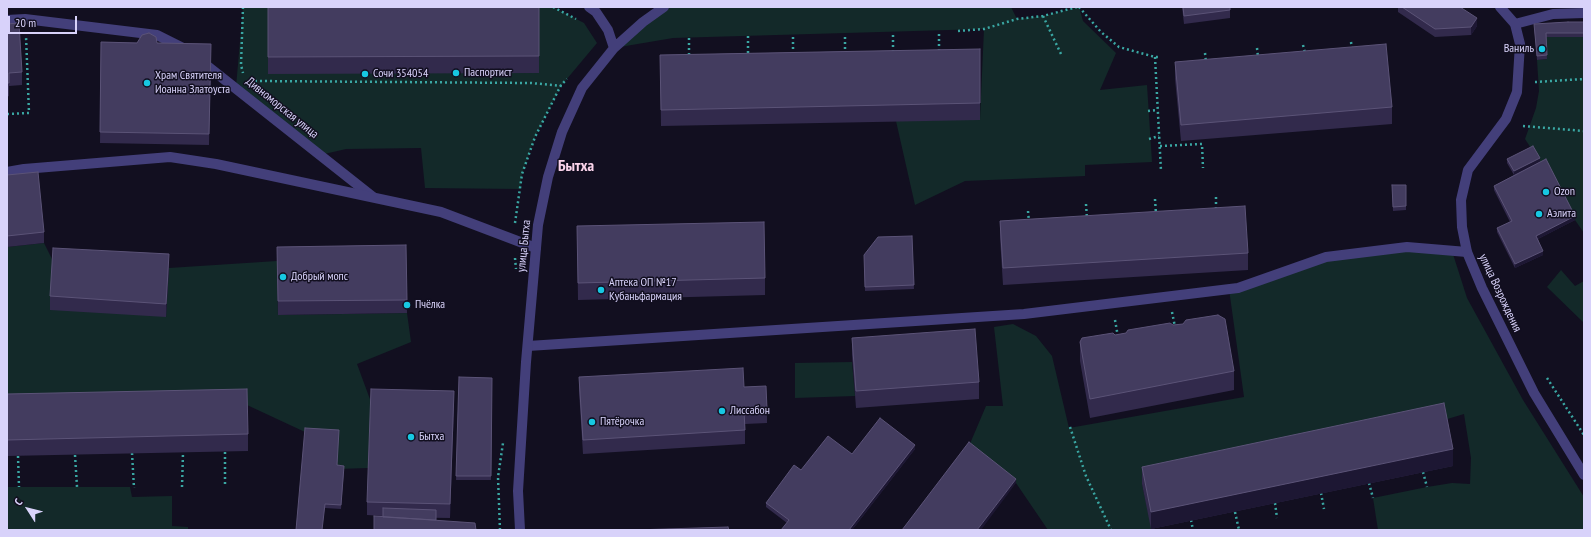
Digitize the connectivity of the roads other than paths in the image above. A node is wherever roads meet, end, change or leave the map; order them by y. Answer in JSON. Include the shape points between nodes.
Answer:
{"nodes":[{"id":1,"x":589,"y":7,"type":"edge"},
{"id":2,"x":664,"y":7,"type":"edge"},
{"id":3,"x":1500,"y":7,"type":"edge"},
{"id":4,"x":1584,"y":13,"type":"edge"},
{"id":5,"x":7,"y":20,"type":"edge"},
{"id":6,"x":1515,"y":24,"type":"junction"},
{"id":7,"x":614,"y":48,"type":"junction"},
{"id":8,"x":7,"y":172,"type":"edge"},
{"id":9,"x":373,"y":197,"type":"junction"},
{"id":10,"x":536,"y":248,"type":"junction"},
{"id":11,"x":1467,"y":252,"type":"junction"},
{"id":12,"x":528,"y":346,"type":"junction"},
{"id":13,"x":1584,"y":475,"type":"edge"},
{"id":14,"x":520,"y":530,"type":"edge"}],
"edges":[{"from":1,"to":7,"type":"street","via":[[596,12],[608,30]]},
{"from":2,"to":7,"type":"street","name":"улица Бытха"},
{"from":3,"to":6,"type":"street"},
{"from":4,"to":6,"type":"street","via":[[1553,14]]},
{"from":5,"to":9,"type":"street","name":"Дивноморская улица","via":[[25,19],[158,35],[193,55]]},
{"from":6,"to":11,"type":"street","name":"улица Возрождения","via":[[1520,44],[1517,92],[1506,119],[1468,170],[1461,200],[1462,227]]},
{"from":7,"to":10,"type":"street","name":"улица Бытха","via":[[582,88],[562,132],[548,177]]},
{"from":8,"to":9,"type":"street","name":"Дивноморская улица","via":[[24,168],[170,157],[216,164]]},
{"from":9,"to":10,"type":"street","name":"Дивноморская улица","via":[[441,212]]},
{"from":10,"to":12,"type":"street","name":"улица Бытха"},
{"from":11,"to":12,"type":"street","via":[[1407,247],[1326,257],[1238,288],[1014,315]]},
{"from":11,"to":13,"type":"street","name":"улица Возрождения","via":[[1534,393]]},
{"from":12,"to":14,"type":"street","name":"улица Бытха","via":[[518,491]]}]}
